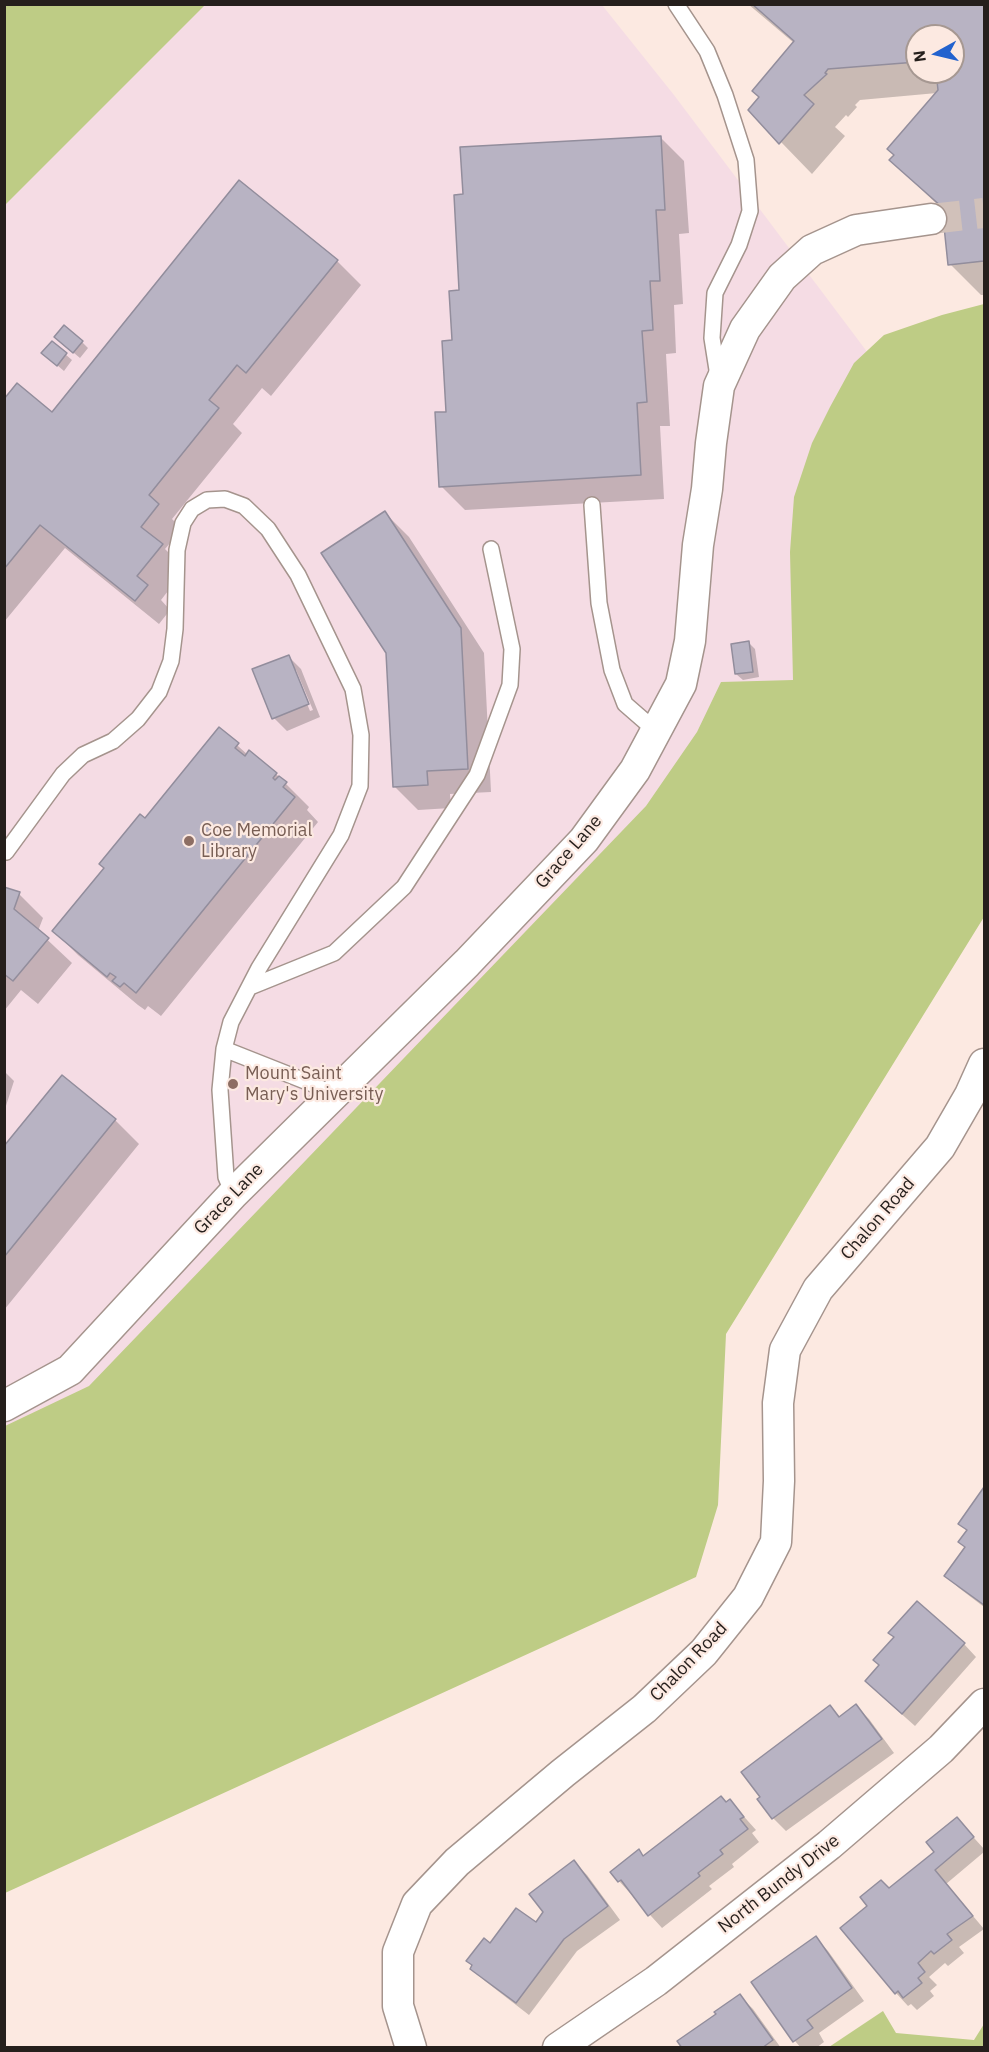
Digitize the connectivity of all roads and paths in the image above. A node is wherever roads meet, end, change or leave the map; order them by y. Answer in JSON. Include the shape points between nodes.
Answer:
{"nodes":[{"id":1,"x":676,"y":4,"type":"edge"},
{"id":2,"x":931,"y":219,"type":"tunnel mouth"},
{"id":3,"x":719,"y":386,"type":"junction"},
{"id":4,"x":592,"y":505,"type":"dead end"},
{"id":5,"x":491,"y":549,"type":"dead end"},
{"id":6,"x":656,"y":731,"type":"junction"},
{"id":7,"x":6,"y":852,"type":"edge"},
{"id":8,"x":250,"y":987,"type":"junction"},
{"id":9,"x":224,"y":1049,"type":"junction"},
{"id":10,"x":984,"y":1064,"type":"edge"},
{"id":11,"x":333,"y":1096,"type":"junction"},
{"id":12,"x":233,"y":1194,"type":"junction"},
{"id":13,"x":4,"y":1406,"type":"edge"},
{"id":14,"x":984,"y":1704,"type":"edge"},
{"id":15,"x":411,"y":2048,"type":"edge"},
{"id":16,"x":558,"y":2048,"type":"edge"}],
"edges":[{"from":1,"to":3,"type":"lane","via":[[707,51],[746,160],[750,210],[739,245],[715,293],[712,338]]},
{"from":2,"to":3,"type":"street","name":"Grace Lane","via":[[856,230],[812,250],[782,277],[745,329]]},
{"from":3,"to":6,"type":"street","name":"Grace Lane","via":[[690,641],[681,684]]},
{"from":4,"to":6,"type":"lane","via":[[600,603],[612,670],[625,704]]},
{"from":5,"to":8,"type":"lane","via":[[512,649],[510,685],[477,775],[404,887],[334,953]]},
{"from":6,"to":11,"type":"street","name":"Grace Lane","via":[[635,770],[584,840]]},
{"from":7,"to":8,"type":"lane","via":[[63,774],[83,754],[113,741],[138,719],[159,692],[171,661],[177,550],[187,516],[207,500],[225,499],[244,506],[267,529],[298,575],[353,689],[361,735],[360,786],[341,835]]},
{"from":8,"to":9,"type":"lane","via":[[231,1022]]},
{"from":9,"to":11,"type":"lane","via":[[315,1084]]},
{"from":9,"to":12,"type":"lane","via":[[220,1090],[226,1177]]},
{"from":10,"to":15,"type":"street","name":"Chalon Road","via":[[940,1147],[818,1289],[785,1350],[778,1403],[776,1542],[748,1597],[704,1652],[644,1709],[457,1862],[417,1904],[398,1952],[398,2006]]},
{"from":11,"to":12,"type":"street","name":"Grace Lane"},
{"from":12,"to":13,"type":"street","name":"Grace Lane","via":[[70,1370]]},
{"from":14,"to":16,"type":"street","name":"North Bundy Drive","via":[[941,1749],[829,1845],[657,1981]]}]}
